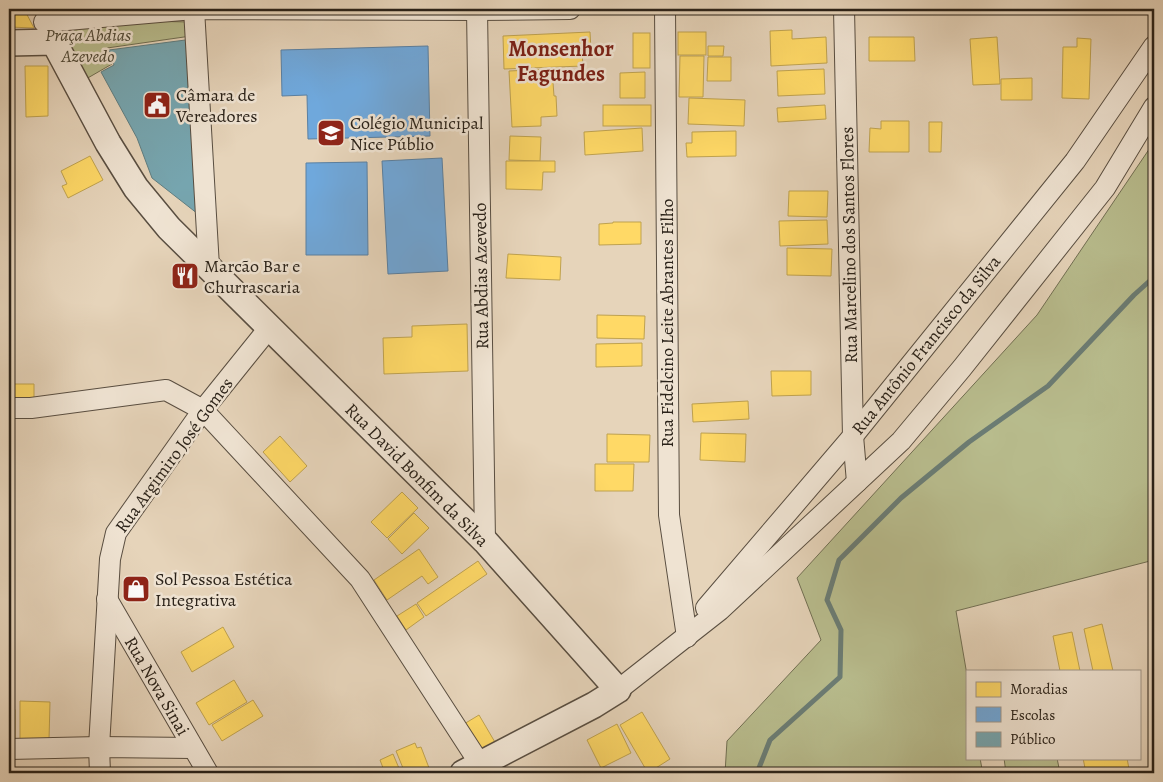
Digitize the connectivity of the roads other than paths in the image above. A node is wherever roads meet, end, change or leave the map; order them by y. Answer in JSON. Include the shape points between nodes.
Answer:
{"nodes":[{"id":1,"x":194,"y":9,"type":"edge"},
{"id":2,"x":570,"y":9,"type":"edge"},
{"id":3,"x":665,"y":9,"type":"edge"},
{"id":4,"x":844,"y":9,"type":"edge"},
{"id":5,"x":476,"y":10,"type":"junction"},
{"id":6,"x":45,"y":24,"type":"edge"},
{"id":7,"x":9,"y":43,"type":"edge"},
{"id":8,"x":1154,"y":46,"type":"edge"},
{"id":9,"x":1154,"y":107,"type":"edge"},
{"id":10,"x":209,"y":267,"type":"junction"},
{"id":11,"x":269,"y":328,"type":"junction"},
{"id":12,"x":9,"y":408,"type":"edge"},
{"id":13,"x":203,"y":410,"type":"junction"},
{"id":14,"x":853,"y":436,"type":"junction"},
{"id":15,"x":857,"y":482,"type":"junction"},
{"id":16,"x":485,"y":541,"type":"junction"},
{"id":17,"x":108,"y":599,"type":"junction"},
{"id":18,"x":688,"y":637,"type":"junction"},
{"id":19,"x":618,"y":690,"type":"junction"},
{"id":20,"x":99,"y":747,"type":"junction"},
{"id":21,"x":193,"y":748,"type":"junction"},
{"id":22,"x":9,"y":749,"type":"edge"},
{"id":23,"x":472,"y":769,"type":"edge"},
{"id":24,"x":100,"y":773,"type":"edge"},
{"id":25,"x":208,"y":773,"type":"edge"}],
"edges":[{"from":1,"to":5,"type":"street"},
{"from":1,"to":6,"type":"street"},
{"from":1,"to":10,"type":"street"},
{"from":2,"to":5,"type":"street"},
{"from":3,"to":18,"type":"street","name":"Rua Fidelcino Leite Abrantes Filho","via":[[669,515]]},
{"from":4,"to":14,"type":"street","name":"Rua Marcelino dos Santos Flores"},
{"from":5,"to":16,"type":"street","name":"Rua Abdias Azevedo"},
{"from":6,"to":7,"type":"street"},
{"from":6,"to":10,"type":"street","via":[[108,143],[136,188],[169,228]]},
{"from":8,"to":14,"type":"street","name":"Rua Antônio Francisco da Silva","via":[[1075,161]]},
{"from":9,"to":15,"type":"street","name":"Rua Antônio Francisco da Silva","via":[[1105,188],[901,441]]},
{"from":10,"to":11,"type":"street","name":"Rua David Bonfim da Silva"},
{"from":11,"to":13,"type":"street","name":"Rua Argimiro José Gomes"},
{"from":11,"to":16,"type":"street","name":"Rua David Bonfim da Silva"},
{"from":12,"to":13,"type":"street","via":[[31,408],[166,390]]},
{"from":13,"to":17,"type":"street","name":"Rua Argimiro José Gomes","via":[[116,533],[110,559]]},
{"from":13,"to":23,"type":"street","via":[[360,579]]},
{"from":14,"to":15,"type":"street","name":"Rua Marcelino dos Santos Flores"},
{"from":14,"to":18,"type":"street","name":"Rua Antônio Francisco da Silva","via":[[697,619]]},
{"from":15,"to":18,"type":"street","name":"Rua Antônio Francisco da Silva"},
{"from":16,"to":19,"type":"street","name":"Rua David Bonfim da Silva"},
{"from":17,"to":20,"type":"street","name":"Rua Argimiro José Gomes"},
{"from":17,"to":21,"type":"street","name":"Rua Nova Sinai"},
{"from":18,"to":19,"type":"street","name":"Rua Antônio Francisco da Silva"},
{"from":19,"to":23,"type":"street","name":"Rua Antônio Francisco da Silva"},
{"from":20,"to":21,"type":"street"},
{"from":20,"to":22,"type":"street"},
{"from":20,"to":24,"type":"street","name":"Rua Argimiro José Gomes"},
{"from":21,"to":25,"type":"street","name":"Rua Nova Sinai"}]}
